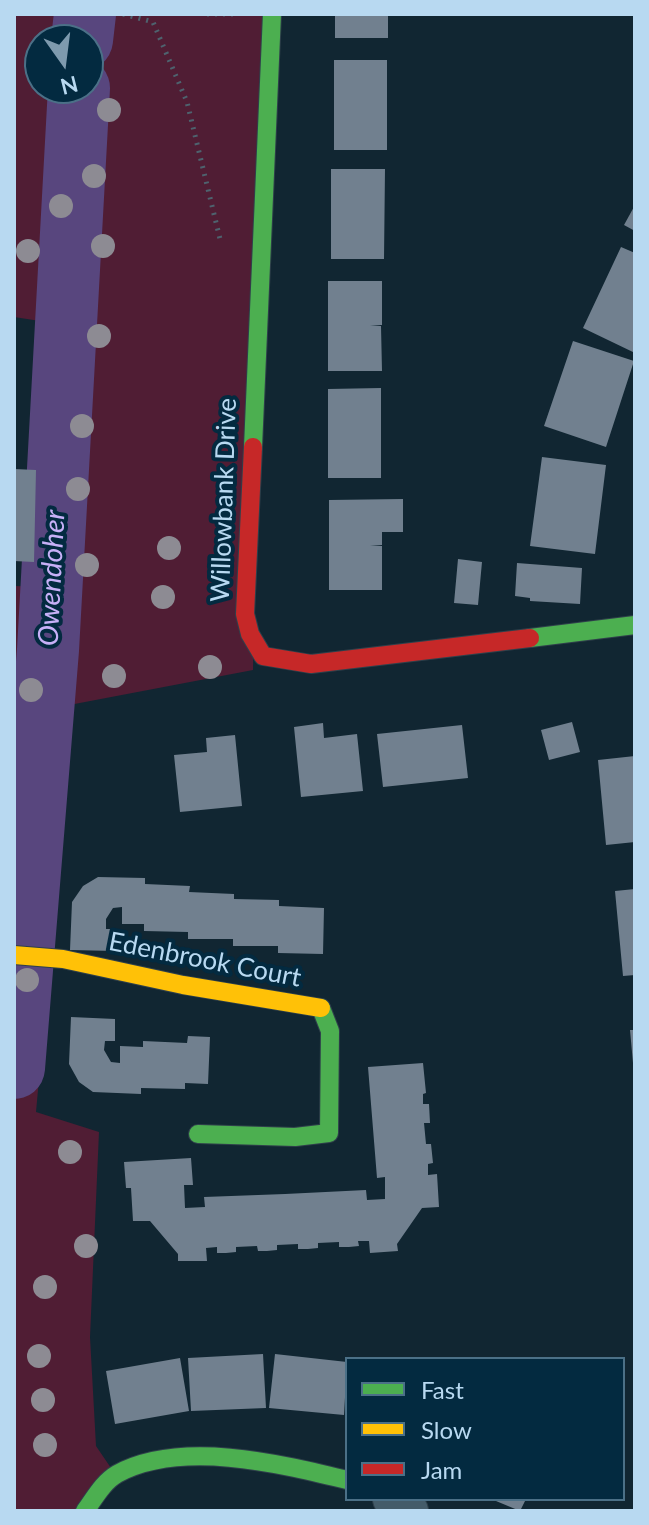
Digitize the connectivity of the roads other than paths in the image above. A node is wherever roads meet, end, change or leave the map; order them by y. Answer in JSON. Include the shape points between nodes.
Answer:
{"nodes":[{"id":1,"x":272,"y":14,"type":"edge"},
{"id":2,"x":635,"y":625,"type":"edge"},
{"id":3,"x":14,"y":955,"type":"edge"},
{"id":4,"x":198,"y":1134,"type":"dead end"},
{"id":5,"x":345,"y":1479,"type":"edge"},
{"id":6,"x":85,"y":1511,"type":"edge"}],
"edges":[{"from":1,"to":2,"type":"street","name":"Willowbank Drive","via":[[245,614],[263,656],[311,664]]},
{"from":3,"to":4,"type":"street","name":"Edenbrook Court","via":[[63,959],[321,1008],[330,1031],[329,1133]]},
{"from":5,"to":6,"type":"street","via":[[237,1457],[160,1460],[115,1475]]}]}
